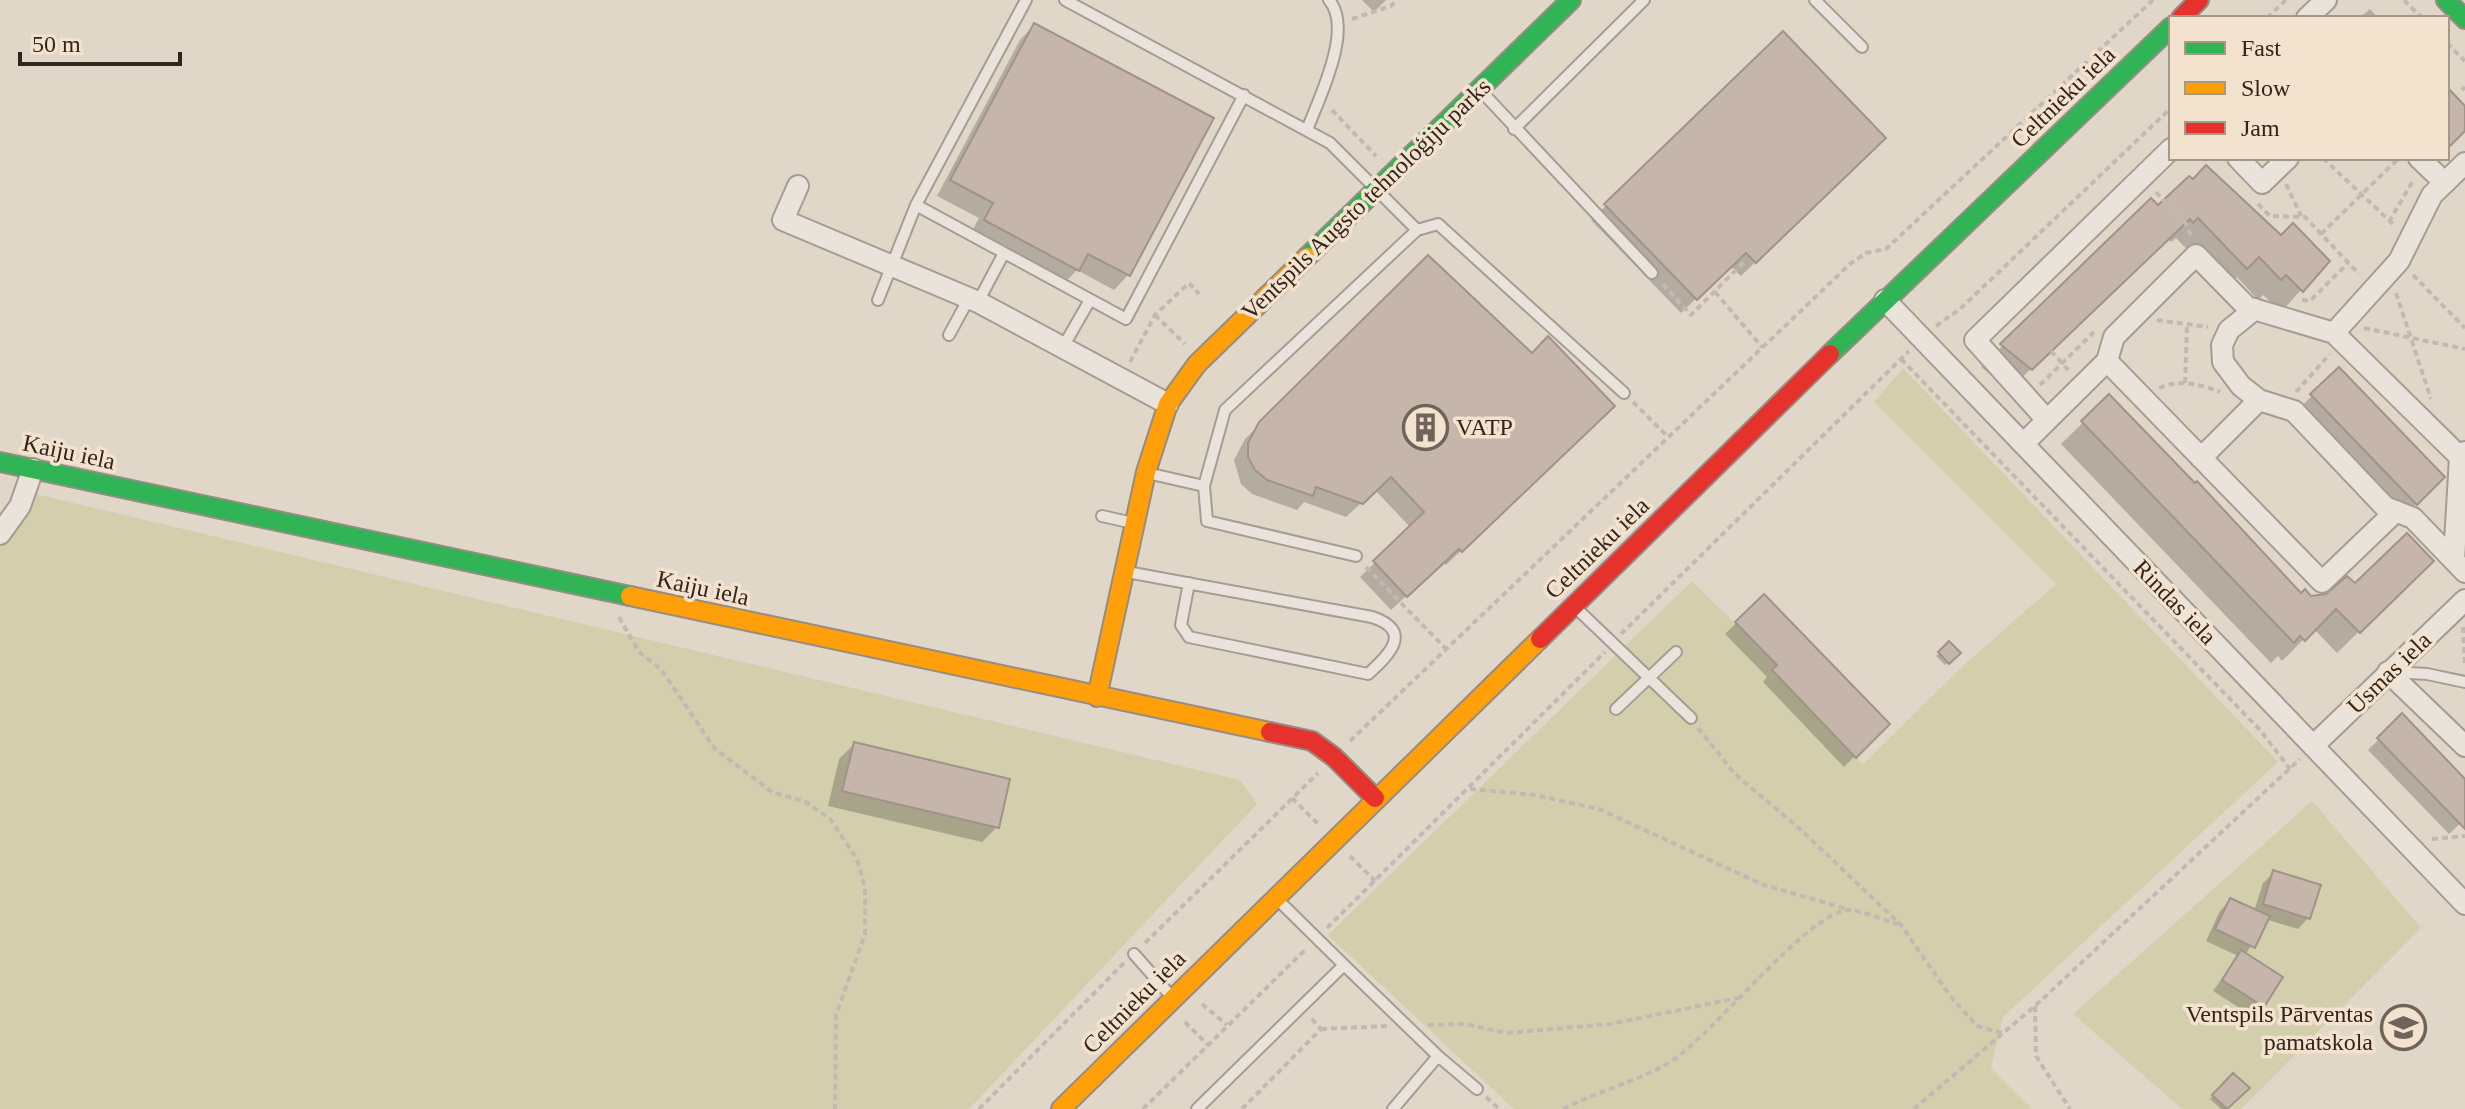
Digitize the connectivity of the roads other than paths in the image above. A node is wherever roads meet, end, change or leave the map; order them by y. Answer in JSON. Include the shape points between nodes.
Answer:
{"nodes":[{"id":1,"x":1026,"y":0,"type":"edge"},
{"id":2,"x":1065,"y":0,"type":"edge"},
{"id":3,"x":1329,"y":0,"type":"edge"},
{"id":4,"x":1571,"y":0,"type":"edge"},
{"id":5,"x":1644,"y":0,"type":"edge"},
{"id":6,"x":1815,"y":0,"type":"edge"},
{"id":7,"x":2199,"y":0,"type":"edge"},
{"id":8,"x":2326,"y":0,"type":"edge"},
{"id":9,"x":2446,"y":0,"type":"edge"},
{"id":10,"x":2183,"y":16,"type":"edge"},
{"id":11,"x":2309,"y":16,"type":"edge"},
{"id":12,"x":2465,"y":19,"type":"edge"},
{"id":13,"x":2169,"y":29,"type":"edge"},
{"id":14,"x":1862,"y":47,"type":"dead end"},
{"id":15,"x":1479,"y":90,"type":"junction"},
{"id":16,"x":1244,"y":95,"type":"junction"},
{"id":17,"x":1514,"y":129,"type":"junction"},
{"id":18,"x":1307,"y":130,"type":"junction"},
{"id":19,"x":2169,"y":151,"type":"edge"},
{"id":20,"x":2240,"y":160,"type":"edge"},
{"id":21,"x":2422,"y":160,"type":"edge"},
{"id":22,"x":2283,"y":163,"type":"edge"},
{"id":23,"x":2457,"y":175,"type":"edge"},
{"id":24,"x":798,"y":186,"type":"dead end"},
{"id":25,"x":1377,"y":188,"type":"junction"},
{"id":26,"x":916,"y":205,"type":"junction"},
{"id":27,"x":1417,"y":230,"type":"junction"},
{"id":28,"x":1004,"y":253,"type":"junction"},
{"id":29,"x":891,"y":265,"type":"junction"},
{"id":30,"x":1652,"y":273,"type":"road end"},
{"id":31,"x":878,"y":300,"type":"dead end"},
{"id":32,"x":973,"y":300,"type":"junction"},
{"id":33,"x":1090,"y":300,"type":"junction"},
{"id":34,"x":1885,"y":300,"type":"junction"},
{"id":35,"x":2255,"y":309,"type":"junction"},
{"id":36,"x":2340,"y":332,"type":"junction"},
{"id":37,"x":949,"y":335,"type":"dead end"},
{"id":38,"x":1063,"y":347,"type":"junction"},
{"id":39,"x":2107,"y":361,"type":"junction"},
{"id":40,"x":1624,"y":393,"type":"road end"},
{"id":41,"x":2258,"y":402,"type":"junction"},
{"id":42,"x":1168,"y":404,"type":"junction"},
{"id":43,"x":2047,"y":420,"type":"junction"},
{"id":44,"x":2023,"y":444,"type":"junction"},
{"id":45,"x":2462,"y":454,"type":"edge"},
{"id":46,"x":2201,"y":458,"type":"junction"},
{"id":47,"x":0,"y":462,"type":"edge"},
{"id":48,"x":33,"y":469,"type":"junction"},
{"id":49,"x":1146,"y":472,"type":"junction"},
{"id":50,"x":1204,"y":486,"type":"junction"},
{"id":51,"x":2396,"y":511,"type":"junction"},
{"id":52,"x":1102,"y":516,"type":"dead end"},
{"id":53,"x":1135,"y":523,"type":"junction"},
{"id":54,"x":0,"y":534,"type":"edge"},
{"id":55,"x":1356,"y":556,"type":"road end"},
{"id":56,"x":2460,"y":566,"type":"edge"},
{"id":57,"x":1124,"y":571,"type":"junction"},
{"id":58,"x":1189,"y":583,"type":"junction"},
{"id":59,"x":1573,"y":605,"type":"junction"},
{"id":60,"x":2464,"y":608,"type":"edge"},
{"id":61,"x":1676,"y":652,"type":"dead end"},
{"id":62,"x":2388,"y":672,"type":"junction"},
{"id":63,"x":1649,"y":677,"type":"junction"},
{"id":64,"x":2465,"y":682,"type":"edge"},
{"id":65,"x":1097,"y":697,"type":"junction"},
{"id":66,"x":1616,"y":709,"type":"dead end"},
{"id":67,"x":1691,"y":718,"type":"road end"},
{"id":68,"x":2313,"y":746,"type":"junction"},
{"id":69,"x":2465,"y":746,"type":"edge"},
{"id":70,"x":1375,"y":798,"type":"junction"},
{"id":71,"x":1274,"y":896,"type":"junction"},
{"id":72,"x":2465,"y":904,"type":"edge"},
{"id":73,"x":1134,"y":954,"type":"road end"},
{"id":74,"x":1344,"y":965,"type":"junction"},
{"id":75,"x":1173,"y":998,"type":"junction"},
{"id":76,"x":1438,"y":1056,"type":"junction"},
{"id":77,"x":1477,"y":1089,"type":"dead end"},
{"id":78,"x":1061,"y":1109,"type":"edge"},
{"id":79,"x":1197,"y":1109,"type":"edge"},
{"id":80,"x":1393,"y":1109,"type":"edge"}],
"edges":[{"from":1,"to":26,"type":"lane"},
{"from":2,"to":16,"type":"lane"},
{"from":3,"to":18,"type":"lane","via":[[1339,23],[1335,53]]},
{"from":4,"to":15,"type":"street","name":"Ventspils Augsto tehnoloģiju parks"},
{"from":5,"to":17,"type":"lane"},
{"from":6,"to":14,"type":"lane"},
{"from":7,"to":10,"type":"street"},
{"from":8,"to":11,"type":"street"},
{"from":9,"to":12,"type":"street"},
{"from":13,"to":34,"type":"street","name":"Celtnieku iela"},
{"from":15,"to":17,"type":"lane"},
{"from":15,"to":25,"type":"street","name":"Ventspils Augsto tehnoloģiju parks"},
{"from":16,"to":18,"type":"lane"},
{"from":16,"to":33,"type":"lane","via":[[1126,319]]},
{"from":17,"to":30,"type":"lane"},
{"from":18,"to":25,"type":"lane","via":[[1330,143]]},
{"from":19,"to":43,"type":"street","via":[[1975,340]]},
{"from":20,"to":22,"type":"street","via":[[2262,183]]},
{"from":21,"to":23,"type":"street"},
{"from":23,"to":36,"type":"street","via":[[2432,195],[2388,273]]},
{"from":24,"to":29,"type":"street","via":[[783,220]]},
{"from":25,"to":27,"type":"lane"},
{"from":25,"to":42,"type":"street","name":"Ventspils Augsto tehnoloģiju parks","via":[[1197,364]]},
{"from":26,"to":28,"type":"lane"},
{"from":26,"to":29,"type":"lane"},
{"from":27,"to":40,"type":"lane","via":[[1438,224]]},
{"from":27,"to":50,"type":"lane","via":[[1225,410]]},
{"from":28,"to":32,"type":"lane"},
{"from":28,"to":33,"type":"lane"},
{"from":29,"to":31,"type":"lane"},
{"from":29,"to":32,"type":"street"},
{"from":32,"to":37,"type":"lane"},
{"from":32,"to":38,"type":"street"},
{"from":33,"to":38,"type":"lane"},
{"from":34,"to":44,"type":"street","name":"Rindas iela"},
{"from":34,"to":59,"type":"street","name":"Celtnieku iela"},
{"from":35,"to":36,"type":"street"},
{"from":35,"to":39,"type":"street","via":[[2196,255],[2114,337]]},
{"from":35,"to":41,"type":"street","via":[[2229,330],[2222,345],[2223,362]]},
{"from":36,"to":45,"type":"street"},
{"from":38,"to":42,"type":"street"},
{"from":39,"to":43,"type":"street"},
{"from":39,"to":46,"type":"street"},
{"from":41,"to":46,"type":"street"},
{"from":41,"to":51,"type":"street","via":[[2294,411],[2385,507]]},
{"from":42,"to":49,"type":"street","name":"Ventspils Augsto tehnoloģiju parks"},
{"from":43,"to":44,"type":"street"},
{"from":44,"to":68,"type":"street","name":"Rindas iela"},
{"from":45,"to":56,"type":"street"},
{"from":46,"to":51,"type":"street","via":[[2322,582]]},
{"from":47,"to":48,"type":"street","name":"Kaiju iela"},
{"from":48,"to":54,"type":"street","via":[[20,506]]},
{"from":48,"to":65,"type":"street","name":"Kaiju iela"},
{"from":49,"to":50,"type":"lane"},
{"from":49,"to":53,"type":"street","name":"Ventspils Augsto tehnoloģiju parks"},
{"from":50,"to":55,"type":"lane","via":[[1207,521]]},
{"from":51,"to":56,"type":"street","via":[[2413,518]]},
{"from":52,"to":53,"type":"lane"},
{"from":53,"to":57,"type":"street","name":"Ventspils Augsto tehnoloģiju parks"},
{"from":57,"to":58,"type":"lane"},
{"from":57,"to":65,"type":"street","name":"Ventspils Augsto tehnoloģiju parks"},
{"from":58,"to":58,"type":"lane","via":[[1181,625],[1189,637],[1368,674],[1393,651],[1395,641],[1386,622]]},
{"from":59,"to":63,"type":"lane"},
{"from":59,"to":70,"type":"street","name":"Celtnieku iela"},
{"from":60,"to":62,"type":"street","name":"Usmas iela"},
{"from":61,"to":63,"type":"lane"},
{"from":62,"to":64,"type":"lane"},
{"from":62,"to":68,"type":"street","name":"Usmas iela"},
{"from":62,"to":69,"type":"street"},
{"from":63,"to":66,"type":"lane"},
{"from":63,"to":67,"type":"lane"},
{"from":65,"to":70,"type":"street","name":"Kaiju iela","via":[[1312,741]]},
{"from":68,"to":72,"type":"street","name":"Rindas iela"},
{"from":70,"to":71,"type":"street","name":"Celtnieku iela"},
{"from":71,"to":74,"type":"lane"},
{"from":71,"to":75,"type":"street","name":"Celtnieku iela"},
{"from":73,"to":75,"type":"lane"},
{"from":74,"to":76,"type":"lane"},
{"from":74,"to":79,"type":"lane"},
{"from":75,"to":78,"type":"street","name":"Celtnieku iela"},
{"from":76,"to":77,"type":"lane"},
{"from":76,"to":80,"type":"lane"}]}
